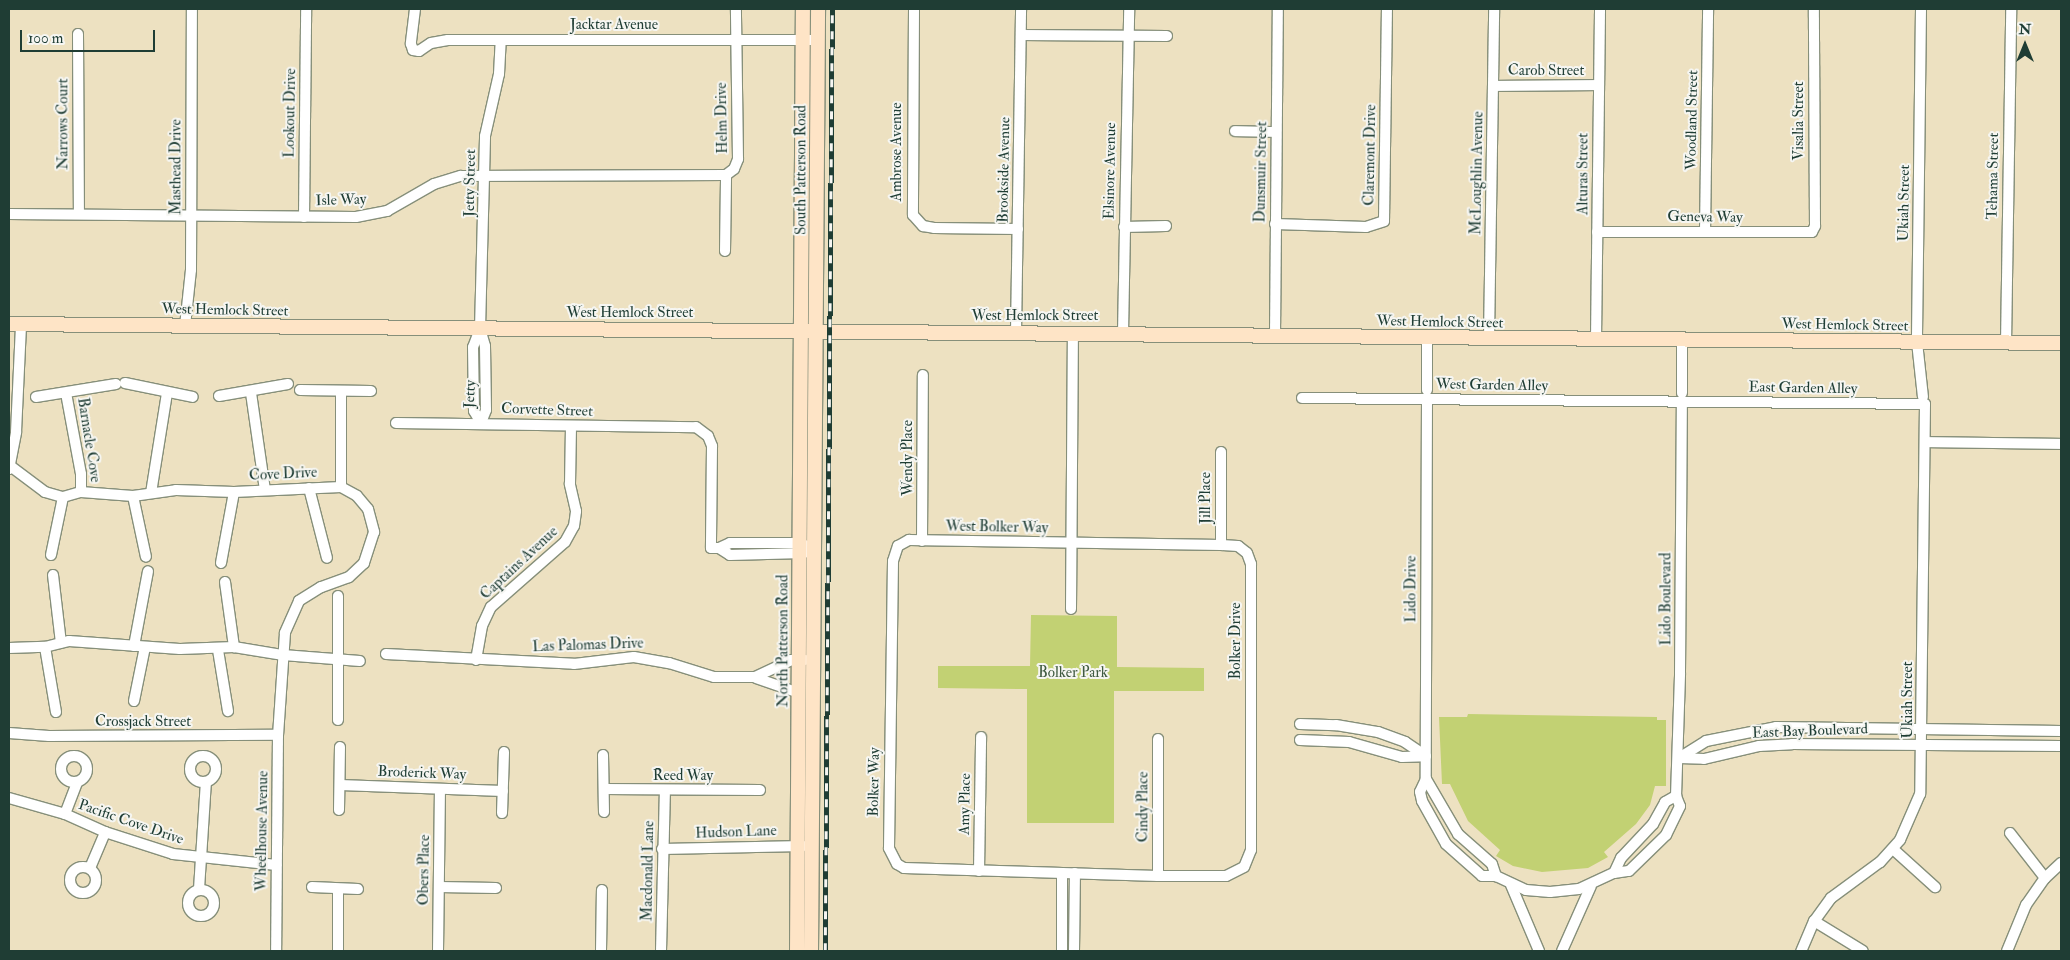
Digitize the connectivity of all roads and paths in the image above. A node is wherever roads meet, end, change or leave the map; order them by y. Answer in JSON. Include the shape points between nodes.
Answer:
{"nodes":[{"id":1,"x":192,"y":9,"type":"edge"},
{"id":2,"x":306,"y":9,"type":"edge"},
{"id":3,"x":415,"y":9,"type":"edge"},
{"id":4,"x":736,"y":9,"type":"edge"},
{"id":5,"x":803,"y":9,"type":"edge"},
{"id":6,"x":818,"y":9,"type":"edge"},
{"id":7,"x":914,"y":9,"type":"edge"},
{"id":8,"x":1021,"y":9,"type":"edge"},
{"id":9,"x":1129,"y":9,"type":"edge"},
{"id":10,"x":1278,"y":9,"type":"edge"},
{"id":11,"x":1387,"y":9,"type":"edge"},
{"id":12,"x":1494,"y":9,"type":"edge"},
{"id":13,"x":1600,"y":9,"type":"edge"},
{"id":14,"x":1708,"y":9,"type":"edge"},
{"id":15,"x":1814,"y":9,"type":"edge"},
{"id":16,"x":1921,"y":9,"type":"edge"},
{"id":17,"x":2012,"y":9,"type":"edge"},
{"id":18,"x":78,"y":34,"type":"dead end"},
{"id":19,"x":1021,"y":35,"type":"junction"},
{"id":20,"x":1129,"y":36,"type":"junction"},
{"id":21,"x":1167,"y":36,"type":"dead end"},
{"id":22,"x":501,"y":40,"type":"junction"},
{"id":23,"x":735,"y":40,"type":"junction"},
{"id":24,"x":803,"y":40,"type":"junction"},
{"id":25,"x":818,"y":40,"type":"junction"},
{"id":26,"x":1493,"y":86,"type":"junction"},
{"id":27,"x":1598,"y":86,"type":"junction"},
{"id":28,"x":1235,"y":132,"type":"dead end"},
{"id":29,"x":1276,"y":132,"type":"junction"},
{"id":30,"x":486,"y":174,"type":"junction"},
{"id":31,"x":726,"y":175,"type":"junction"},
{"id":32,"x":9,"y":214,"type":"edge"},
{"id":33,"x":79,"y":214,"type":"junction"},
{"id":34,"x":191,"y":216,"type":"junction"},
{"id":35,"x":304,"y":217,"type":"junction"},
{"id":36,"x":1275,"y":224,"type":"junction"},
{"id":37,"x":1166,"y":226,"type":"dead end"},
{"id":38,"x":1124,"y":227,"type":"junction"},
{"id":39,"x":1018,"y":229,"type":"junction"},
{"id":40,"x":1597,"y":232,"type":"junction"},
{"id":41,"x":1705,"y":232,"type":"junction"},
{"id":42,"x":1812,"y":232,"type":"joint"},
{"id":43,"x":725,"y":251,"type":"dead end"},
{"id":44,"x":15,"y":324,"type":"edge"},
{"id":45,"x":185,"y":326,"type":"junction"},
{"id":46,"x":480,"y":329,"type":"junction"},
{"id":47,"x":800,"y":331,"type":"junction"},
{"id":48,"x":816,"y":332,"type":"junction"},
{"id":49,"x":1016,"y":332,"type":"junction"},
{"id":50,"x":1073,"y":333,"type":"junction"},
{"id":51,"x":1123,"y":333,"type":"junction"},
{"id":52,"x":1275,"y":336,"type":"junction"},
{"id":53,"x":1427,"y":338,"type":"junction"},
{"id":54,"x":1489,"y":338,"type":"junction"},
{"id":55,"x":1596,"y":339,"type":"junction"},
{"id":56,"x":1682,"y":340,"type":"junction"},
{"id":57,"x":1917,"y":342,"type":"junction"},
{"id":58,"x":2006,"y":343,"type":"junction"},
{"id":59,"x":2061,"y":344,"type":"edge"},
{"id":60,"x":923,"y":375,"type":"dead end"},
{"id":61,"x":288,"y":384,"type":"dead end"},
{"id":62,"x":300,"y":390,"type":"dead end"},
{"id":63,"x":371,"y":391,"type":"dead end"},
{"id":64,"x":341,"y":392,"type":"junction"},
{"id":65,"x":66,"y":393,"type":"junction"},
{"id":66,"x":167,"y":393,"type":"junction"},
{"id":67,"x":251,"y":393,"type":"junction"},
{"id":68,"x":1427,"y":395,"type":"junction"},
{"id":69,"x":219,"y":396,"type":"dead end"},
{"id":70,"x":36,"y":397,"type":"dead end"},
{"id":71,"x":193,"y":397,"type":"dead end"},
{"id":72,"x":1682,"y":397,"type":"junction"},
{"id":73,"x":1302,"y":398,"type":"dead end"},
{"id":74,"x":1924,"y":400,"type":"junction"},
{"id":75,"x":480,"y":423,"type":"junction"},
{"id":76,"x":396,"y":424,"type":"dead end"},
{"id":77,"x":571,"y":427,"type":"junction"},
{"id":78,"x":1925,"y":442,"type":"junction"},
{"id":79,"x":2061,"y":444,"type":"edge"},
{"id":80,"x":1221,"y":452,"type":"dead end"},
{"id":81,"x":9,"y":466,"type":"edge"},
{"id":82,"x":341,"y":487,"type":"junction"},
{"id":83,"x":309,"y":488,"type":"junction"},
{"id":84,"x":265,"y":490,"type":"junction"},
{"id":85,"x":82,"y":492,"type":"junction"},
{"id":86,"x":234,"y":492,"type":"junction"},
{"id":87,"x":151,"y":493,"type":"junction"},
{"id":88,"x":133,"y":496,"type":"junction"},
{"id":89,"x":63,"y":497,"type":"junction"},
{"id":90,"x":922,"y":541,"type":"junction"},
{"id":91,"x":1072,"y":543,"type":"junction"},
{"id":92,"x":1221,"y":545,"type":"junction"},
{"id":93,"x":800,"y":549,"type":"junction"},
{"id":94,"x":814,"y":549,"type":"junction"},
{"id":95,"x":51,"y":555,"type":"dead end"},
{"id":96,"x":146,"y":557,"type":"dead end"},
{"id":97,"x":328,"y":558,"type":"dead end"},
{"id":98,"x":221,"y":563,"type":"dead end"},
{"id":99,"x":148,"y":571,"type":"dead end"},
{"id":100,"x":53,"y":574,"type":"dead end"},
{"id":101,"x":225,"y":582,"type":"dead end"},
{"id":102,"x":338,"y":596,"type":"dead end"},
{"id":103,"x":1071,"y":609,"type":"dead end"},
{"id":104,"x":61,"y":643,"type":"junction"},
{"id":105,"x":134,"y":646,"type":"junction"},
{"id":106,"x":45,"y":647,"type":"junction"},
{"id":107,"x":145,"y":647,"type":"junction"},
{"id":108,"x":234,"y":647,"type":"junction"},
{"id":109,"x":9,"y":648,"type":"edge"},
{"id":110,"x":218,"y":650,"type":"junction"},
{"id":111,"x":386,"y":654,"type":"dead end"},
{"id":112,"x":283,"y":655,"type":"junction"},
{"id":113,"x":338,"y":659,"type":"junction"},
{"id":114,"x":476,"y":660,"type":"junction"},
{"id":115,"x":806,"y":660,"type":"junction"},
{"id":116,"x":360,"y":661,"type":"dead end"},
{"id":117,"x":755,"y":677,"type":"junction"},
{"id":118,"x":799,"y":692,"type":"junction"},
{"id":119,"x":134,"y":701,"type":"dead end"},
{"id":120,"x":228,"y":711,"type":"dead end"},
{"id":121,"x":56,"y":712,"type":"dead end"},
{"id":122,"x":338,"y":720,"type":"dead end"},
{"id":123,"x":1300,"y":724,"type":"dead end"},
{"id":124,"x":1923,"y":729,"type":"junction"},
{"id":125,"x":2061,"y":731,"type":"edge"},
{"id":126,"x":9,"y":733,"type":"edge"},
{"id":127,"x":278,"y":736,"type":"junction"},
{"id":128,"x":981,"y":737,"type":"dead end"},
{"id":129,"x":1158,"y":739,"type":"dead end"},
{"id":130,"x":1300,"y":740,"type":"dead end"},
{"id":131,"x":1923,"y":745,"type":"junction"},
{"id":132,"x":2061,"y":746,"type":"edge"},
{"id":133,"x":340,"y":748,"type":"dead end"},
{"id":134,"x":504,"y":752,"type":"dead end"},
{"id":135,"x":603,"y":755,"type":"dead end"},
{"id":136,"x":1426,"y":756,"type":"junction"},
{"id":137,"x":1679,"y":758,"type":"junction"},
{"id":138,"x":1426,"y":779,"type":"junction"},
{"id":139,"x":77,"y":782,"type":"dead end"},
{"id":140,"x":206,"y":782,"type":"dead end"},
{"id":141,"x":340,"y":785,"type":"junction"},
{"id":142,"x":440,"y":789,"type":"junction"},
{"id":143,"x":605,"y":789,"type":"junction"},
{"id":144,"x":502,"y":790,"type":"junction"},
{"id":145,"x":760,"y":790,"type":"dead end"},
{"id":146,"x":665,"y":792,"type":"junction"},
{"id":147,"x":1676,"y":796,"type":"junction"},
{"id":148,"x":9,"y":798,"type":"edge"},
{"id":149,"x":339,"y":810,"type":"dead end"},
{"id":150,"x":604,"y":812,"type":"dead end"},
{"id":151,"x":502,"y":813,"type":"dead end"},
{"id":152,"x":65,"y":814,"type":"junction"},
{"id":153,"x":105,"y":832,"type":"junction"},
{"id":154,"x":2010,"y":833,"type":"dead end"},
{"id":155,"x":804,"y":846,"type":"junction"},
{"id":156,"x":662,"y":848,"type":"junction"},
{"id":157,"x":1893,"y":849,"type":"junction"},
{"id":158,"x":201,"y":859,"type":"junction"},
{"id":159,"x":2061,"y":863,"type":"edge"},
{"id":160,"x":276,"y":865,"type":"junction"},
{"id":161,"x":90,"y":868,"type":"dead end"},
{"id":162,"x":979,"y":872,"type":"junction"},
{"id":163,"x":1062,"y":873,"type":"junction"},
{"id":164,"x":1075,"y":873,"type":"junction"},
{"id":165,"x":1614,"y":873,"type":"junction"},
{"id":166,"x":1158,"y":876,"type":"junction"},
{"id":167,"x":1496,"y":876,"type":"junction"},
{"id":168,"x":2044,"y":878,"type":"junction"},
{"id":169,"x":1511,"y":885,"type":"junction"},
{"id":170,"x":1591,"y":886,"type":"junction"},
{"id":171,"x":312,"y":887,"type":"dead end"},
{"id":172,"x":439,"y":887,"type":"junction"},
{"id":173,"x":1935,"y":887,"type":"dead end"},
{"id":174,"x":496,"y":888,"type":"dead end"},
{"id":175,"x":199,"y":889,"type":"dead end"},
{"id":176,"x":338,"y":889,"type":"junction"},
{"id":177,"x":358,"y":889,"type":"dead end"},
{"id":178,"x":602,"y":890,"type":"dead end"},
{"id":179,"x":1814,"y":921,"type":"junction"},
{"id":180,"x":276,"y":951,"type":"edge"},
{"id":181,"x":338,"y":951,"type":"edge"},
{"id":182,"x":438,"y":951,"type":"edge"},
{"id":183,"x":601,"y":951,"type":"edge"},
{"id":184,"x":661,"y":951,"type":"edge"},
{"id":185,"x":797,"y":951,"type":"edge"},
{"id":186,"x":810,"y":951,"type":"edge"},
{"id":187,"x":1062,"y":951,"type":"edge"},
{"id":188,"x":1074,"y":951,"type":"edge"},
{"id":189,"x":1539,"y":951,"type":"edge"},
{"id":190,"x":1562,"y":951,"type":"edge"},
{"id":191,"x":1801,"y":951,"type":"edge"},
{"id":192,"x":1863,"y":951,"type":"edge"},
{"id":193,"x":2007,"y":951,"type":"edge"}],
"edges":[{"from":1,"to":34,"type":"street","name":"Masthead Drive"},
{"from":2,"to":35,"type":"street","name":"Lookout Drive"},
{"from":3,"to":22,"type":"street","name":"Jacktar Avenue","via":[[412,50],[419,51],[438,40]]},
{"from":4,"to":23,"type":"street","name":"Helm Drive"},
{"from":5,"to":24,"type":"street","name":"South Patterson Road"},
{"from":6,"to":25,"type":"street","name":"South Patterson Road"},
{"from":7,"to":39,"type":"street","name":"Ambrose Avenue","via":[[913,215],[923,226],[934,228]]},
{"from":8,"to":19,"type":"street","name":"Brookside Avenue"},
{"from":9,"to":20,"type":"street","name":"Elsinore Avenue"},
{"from":10,"to":29,"type":"street","name":"Dunsmuir Street"},
{"from":11,"to":36,"type":"street","name":"Claremont Drive","via":[[1384,221],[1366,227]]},
{"from":12,"to":26,"type":"street","name":"McLoughlin Avenue"},
{"from":13,"to":27,"type":"street","name":"Alturas Street"},
{"from":14,"to":41,"type":"street","name":"Woodland Street"},
{"from":15,"to":42,"type":"street","name":"Visalia Street","via":[[1815,226]]},
{"from":16,"to":57,"type":"street","name":"Ukiah Street"},
{"from":17,"to":58,"type":"street","name":"Tehama Street"},
{"from":18,"to":33,"type":"street","name":"Narrows Court"},
{"from":19,"to":20,"type":"street"},
{"from":19,"to":39,"type":"street","name":"Brookside Avenue"},
{"from":20,"to":21,"type":"street"},
{"from":20,"to":38,"type":"street","name":"Elsinore Avenue"},
{"from":22,"to":23,"type":"street","name":"Jacktar Avenue"},
{"from":22,"to":30,"type":"street","name":"Jetty Street","via":[[499,74],[487,120]]},
{"from":23,"to":24,"type":"street","name":"Jacktar Avenue"},
{"from":23,"to":31,"type":"street","name":"Helm Drive","via":[[738,159],[734,169]]},
{"from":24,"to":25,"type":"street","name":"Jacktar Avenue"},
{"from":24,"to":47,"type":"street","name":"South Patterson Road"},
{"from":25,"to":48,"type":"street","name":"South Patterson Road"},
{"from":26,"to":27,"type":"street","name":"Carob Street"},
{"from":26,"to":54,"type":"street","name":"McLoughlin Avenue"},
{"from":27,"to":40,"type":"street","name":"Alturas Street"},
{"from":28,"to":29,"type":"street"},
{"from":29,"to":36,"type":"street","name":"Dunsmuir Street"},
{"from":30,"to":31,"type":"street","name":"Isle Way"},
{"from":30,"to":35,"type":"street","name":"Isle Way","via":[[447,179],[400,205],[373,214]]},
{"from":30,"to":46,"type":"street","name":"Jetty Street"},
{"from":31,"to":43,"type":"street","name":"Helm Drive"},
{"from":32,"to":33,"type":"street","name":"Isle Way"},
{"from":33,"to":34,"type":"street","name":"Isle Way"},
{"from":34,"to":35,"type":"street","name":"Isle Way"},
{"from":34,"to":45,"type":"street","name":"Masthead Drive","via":[[191,270]]},
{"from":36,"to":52,"type":"street","name":"Dunsmuir Street"},
{"from":37,"to":38,"type":"street"},
{"from":38,"to":51,"type":"street","name":"Elsinore Avenue"},
{"from":39,"to":49,"type":"street","name":"Brookside Avenue"},
{"from":40,"to":41,"type":"street","name":"Geneva Way"},
{"from":40,"to":55,"type":"street","name":"Alturas Street"},
{"from":41,"to":42,"type":"street","name":"Geneva Way"},
{"from":44,"to":45,"type":"street","name":"West Hemlock Street"},
{"from":44,"to":81,"type":"street","via":[[16,432]]},
{"from":45,"to":46,"type":"street","name":"West Hemlock Street"},
{"from":46,"to":47,"type":"street","name":"West Hemlock Street"},
{"from":46,"to":75,"type":"street","name":"Jetty","via":[[485,346],[486,410]]},
{"from":47,"to":48,"type":"street","name":"West Hemlock Street"},
{"from":47,"to":93,"type":"street","name":"North Patterson Road"},
{"from":48,"to":49,"type":"street","name":"West Hemlock Street"},
{"from":48,"to":94,"type":"street","name":"North Patterson Road"},
{"from":49,"to":50,"type":"street","name":"West Hemlock Street"},
{"from":50,"to":51,"type":"street","name":"West Hemlock Street"},
{"from":50,"to":91,"type":"street"},
{"from":51,"to":52,"type":"street","name":"West Hemlock Street"},
{"from":52,"to":53,"type":"street","name":"West Hemlock Street"},
{"from":53,"to":54,"type":"street","name":"West Hemlock Street"},
{"from":53,"to":68,"type":"street","name":"Lido Drive"},
{"from":54,"to":55,"type":"street","name":"West Hemlock Street"},
{"from":55,"to":56,"type":"street","name":"West Hemlock Street"},
{"from":56,"to":57,"type":"street","name":"West Hemlock Street"},
{"from":56,"to":72,"type":"street","name":"Lido Boulevard"},
{"from":57,"to":58,"type":"street","name":"West Hemlock Street"},
{"from":57,"to":74,"type":"street","name":"Ukiah Street"},
{"from":58,"to":59,"type":"street","name":"West Hemlock Street"},
{"from":60,"to":90,"type":"street","name":"Wendy Place"},
{"from":61,"to":67,"type":"street"},
{"from":62,"to":64,"type":"street"},
{"from":63,"to":64,"type":"street"},
{"from":64,"to":82,"type":"street"},
{"from":65,"to":66,"type":"street","via":[[120,383]]},
{"from":65,"to":70,"type":"street"},
{"from":65,"to":85,"type":"street","name":"Barnacle Cove"},
{"from":66,"to":71,"type":"street"},
{"from":66,"to":87,"type":"street"},
{"from":67,"to":69,"type":"street"},
{"from":67,"to":84,"type":"street"},
{"from":68,"to":72,"type":"street","name":"West Garden Alley"},
{"from":68,"to":73,"type":"street","name":"West Garden Alley"},
{"from":68,"to":136,"type":"street","name":"Lido Drive"},
{"from":72,"to":74,"type":"street","name":"East Garden Alley"},
{"from":72,"to":137,"type":"street","name":"Lido Boulevard"},
{"from":74,"to":78,"type":"street","name":"Ukiah Street"},
{"from":75,"to":76,"type":"street","name":"Corvette Street"},
{"from":75,"to":77,"type":"street","name":"Corvette Street"},
{"from":77,"to":93,"type":"street","name":"Corvette Street","via":[[696,427],[708,436],[712,446],[715,548],[730,543]]},
{"from":77,"to":114,"type":"street","name":"Captains Avenue","via":[[570,484],[576,512],[574,526],[565,542],[491,607],[482,626]]},
{"from":78,"to":79,"type":"street"},
{"from":78,"to":124,"type":"street","name":"Ukiah Street"},
{"from":80,"to":92,"type":"street","name":"Jill Place"},
{"from":81,"to":89,"type":"street","via":[[45,492]]},
{"from":82,"to":83,"type":"street","name":"Cove Drive"},
{"from":82,"to":112,"type":"street","via":[[357,496],[370,513],[374,532],[369,555],[349,577],[321,587],[300,601],[287,625]]},
{"from":83,"to":84,"type":"street","name":"Cove Drive"},
{"from":83,"to":97,"type":"street"},
{"from":84,"to":86,"type":"street","name":"Cove Drive"},
{"from":85,"to":88,"type":"street","name":"Cove Drive"},
{"from":85,"to":89,"type":"street","name":"Cove Drive"},
{"from":86,"to":87,"type":"street","name":"Cove Drive","via":[[176,490]]},
{"from":86,"to":98,"type":"street"},
{"from":87,"to":88,"type":"street","name":"Cove Drive"},
{"from":88,"to":96,"type":"street"},
{"from":89,"to":95,"type":"street"},
{"from":90,"to":91,"type":"street","name":"West Bolker Way"},
{"from":90,"to":162,"type":"street","name":"Bolker Way","via":[[909,540],[898,546],[893,561],[889,848],[894,860],[904,868]]},
{"from":91,"to":92,"type":"street","name":"Bolker Drive"},
{"from":91,"to":103,"type":"street"},
{"from":92,"to":166,"type":"street","name":"Bolker Drive","via":[[1240,547],[1251,564],[1251,850],[1244,867],[1233,874]]},
{"from":93,"to":94,"type":"street"},
{"from":93,"to":115,"type":"street","name":"North Patterson Road"},
{"from":94,"to":115,"type":"street","name":"North Patterson Road"},
{"from":99,"to":105,"type":"street"},
{"from":100,"to":104,"type":"street"},
{"from":101,"to":108,"type":"street"},
{"from":102,"to":113,"type":"street"},
{"from":104,"to":105,"type":"street"},
{"from":104,"to":106,"type":"street"},
{"from":105,"to":107,"type":"street"},
{"from":106,"to":109,"type":"street"},
{"from":106,"to":121,"type":"street"},
{"from":107,"to":110,"type":"street"},
{"from":107,"to":119,"type":"street"},
{"from":108,"to":110,"type":"street"},
{"from":108,"to":112,"type":"street"},
{"from":110,"to":120,"type":"street"},
{"from":111,"to":114,"type":"street","name":"Las Palomas Drive"},
{"from":112,"to":113,"type":"street"},
{"from":112,"to":127,"type":"street","name":"Wheelhouse Avenue"},
{"from":113,"to":116,"type":"street"},
{"from":113,"to":122,"type":"street"},
{"from":114,"to":117,"type":"street","name":"Las Palomas Drive","via":[[574,664],[634,657],[670,663],[714,677]]},
{"from":115,"to":117,"type":"street","name":"Las Palomas Drive","via":[[791,660]]},
{"from":115,"to":118,"type":"street","name":"North Patterson Road"},
{"from":115,"to":155,"type":"street","name":"North Patterson Road"},
{"from":117,"to":118,"type":"street"},
{"from":118,"to":155,"type":"street","name":"North Patterson Road"},
{"from":123,"to":136,"type":"street","via":[[1336,725],[1378,732],[1404,742]]},
{"from":124,"to":125,"type":"street","name":"East Bay Boulevard"},
{"from":124,"to":131,"type":"street","name":"Ukiah Street"},
{"from":124,"to":137,"type":"street","name":"East Bay Boulevard","via":[[1764,728],[1706,741]]},
{"from":126,"to":127,"type":"street","name":"Crossjack Street","via":[[49,736]]},
{"from":127,"to":160,"type":"street","name":"Wheelhouse Avenue"},
{"from":128,"to":162,"type":"street","name":"Amy Place"},
{"from":129,"to":166,"type":"street","name":"Cindy Place"},
{"from":130,"to":136,"type":"street","via":[[1349,742],[1402,757]]},
{"from":131,"to":132,"type":"street","name":"East Bay Boulevard"},
{"from":131,"to":137,"type":"street","name":"East Bay Boulevard","via":[[1772,744],[1704,759]]},
{"from":131,"to":157,"type":"street","name":"Ukiah Street","via":[[1917,804],[1906,830]]},
{"from":133,"to":141,"type":"street"},
{"from":134,"to":144,"type":"street"},
{"from":135,"to":143,"type":"street"},
{"from":136,"to":138,"type":"street","name":"Lido Drive"},
{"from":137,"to":147,"type":"street","name":"Lido Boulevard"},
{"from":138,"to":167,"type":"street","name":"Lido Drive","via":[[1458,834],[1492,864]]},
{"from":138,"to":167,"type":"street","name":"Lido Drive","via":[[1420,792],[1422,801],[1446,844],[1482,876]]},
{"from":139,"to":152,"type":"street"},
{"from":140,"to":158,"type":"street"},
{"from":141,"to":142,"type":"street","name":"Broderick Way"},
{"from":141,"to":149,"type":"street"},
{"from":142,"to":144,"type":"street","name":"Broderick Way"},
{"from":142,"to":172,"type":"street","name":"Obers Place"},
{"from":143,"to":146,"type":"street","name":"Reed Way"},
{"from":143,"to":150,"type":"street"},
{"from":144,"to":151,"type":"street"},
{"from":145,"to":146,"type":"street","name":"Reed Way"},
{"from":146,"to":156,"type":"street","name":"Macdonald Lane"},
{"from":147,"to":165,"type":"street","name":"Lido Boulevard","via":[[1665,802],[1653,824],[1621,858]]},
{"from":147,"to":165,"type":"street","name":"Lido Boulevard","via":[[1680,806],[1678,811],[1655,848],[1629,871]]},
{"from":148,"to":152,"type":"street","name":"Pacific Cove Drive"},
{"from":152,"to":153,"type":"street","name":"Pacific Cove Drive"},
{"from":153,"to":158,"type":"street","name":"Pacific Cove Drive","via":[[159,850]]},
{"from":153,"to":161,"type":"street"},
{"from":154,"to":168,"type":"street"},
{"from":155,"to":156,"type":"street","name":"Hudson Lane"},
{"from":155,"to":185,"type":"street","name":"North Patterson Road"},
{"from":155,"to":186,"type":"street","name":"North Patterson Road"},
{"from":156,"to":184,"type":"street","name":"Macdonald Lane"},
{"from":157,"to":173,"type":"street"},
{"from":157,"to":179,"type":"street","name":"Ukiah Street","via":[[1831,898]]},
{"from":158,"to":160,"type":"street","name":"Pacific Cove Drive"},
{"from":158,"to":175,"type":"street"},
{"from":159,"to":168,"type":"street"},
{"from":160,"to":180,"type":"street","name":"Wheelhouse Avenue"},
{"from":162,"to":163,"type":"street","name":"Bolker Way"},
{"from":163,"to":164,"type":"street","name":"Bolker Way"},
{"from":163,"to":187,"type":"street"},
{"from":164,"to":166,"type":"street","name":"Bolker Drive"},
{"from":164,"to":188,"type":"street"},
{"from":165,"to":170,"type":"street","name":"Lido Boulevard"},
{"from":167,"to":169,"type":"street","name":"Lido Drive"},
{"from":168,"to":193,"type":"street","via":[[2026,905]]},
{"from":169,"to":170,"type":"street","name":"Lido Boulevard","via":[[1550,892]]},
{"from":169,"to":189,"type":"street"},
{"from":170,"to":190,"type":"street"},
{"from":171,"to":176,"type":"street"},
{"from":172,"to":174,"type":"street"},
{"from":172,"to":182,"type":"street","name":"Obers Place"},
{"from":176,"to":177,"type":"street"},
{"from":176,"to":181,"type":"street"},
{"from":178,"to":183,"type":"street"},
{"from":179,"to":191,"type":"street","name":"Ukiah Street"},
{"from":179,"to":192,"type":"street"}]}
